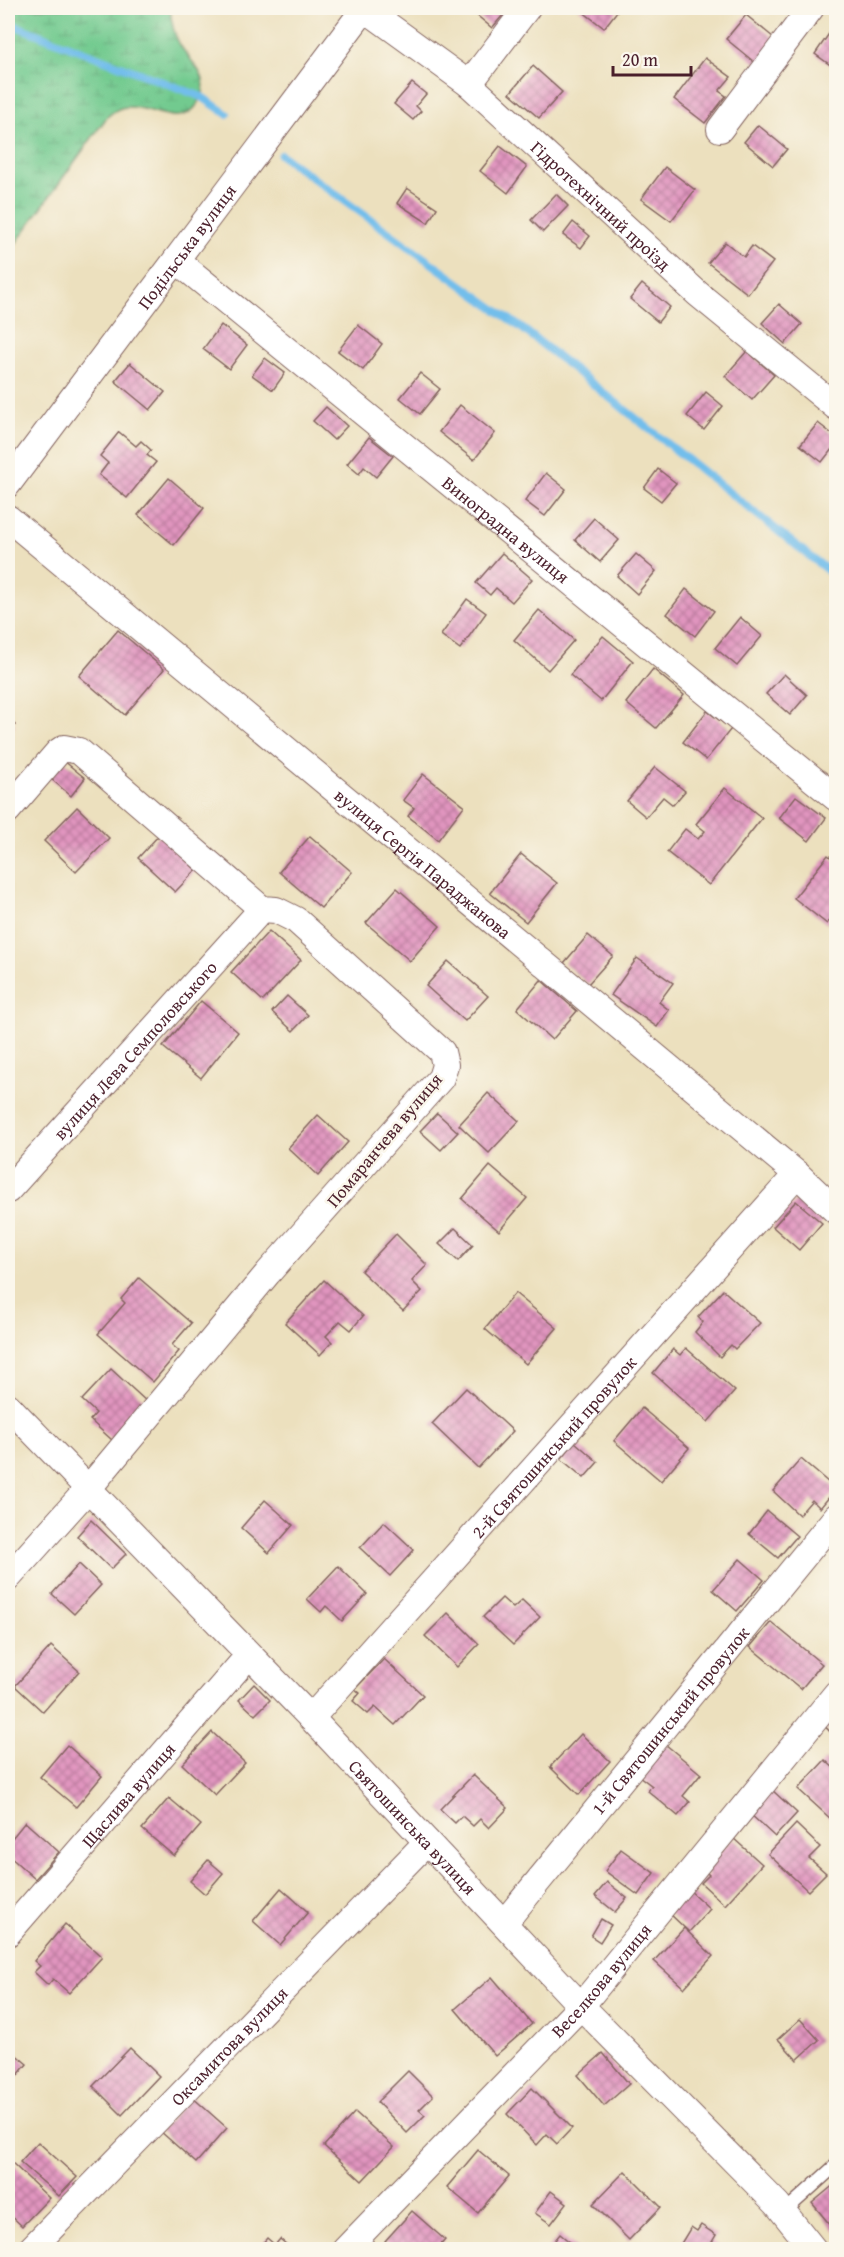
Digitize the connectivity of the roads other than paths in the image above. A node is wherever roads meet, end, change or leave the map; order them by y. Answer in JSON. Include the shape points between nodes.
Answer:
{"nodes":[{"id":1,"x":364,"y":8,"type":"edge"},
{"id":2,"x":527,"y":8,"type":"edge"},
{"id":3,"x":812,"y":8,"type":"edge"},
{"id":4,"x":469,"y":84,"type":"junction"},
{"id":5,"x":720,"y":129,"type":"dead end"},
{"id":6,"x":176,"y":260,"type":"junction"},
{"id":7,"x":837,"y":407,"type":"edge"},
{"id":8,"x":8,"y":484,"type":"edge"},
{"id":9,"x":8,"y":518,"type":"edge"},
{"id":10,"x":837,"y":798,"type":"edge"},
{"id":11,"x":8,"y":810,"type":"edge"},
{"id":12,"x":262,"y":909,"type":"junction"},
{"id":13,"x":797,"y":1174,"type":"junction"},
{"id":14,"x":8,"y":1190,"type":"edge"},
{"id":15,"x":837,"y":1211,"type":"edge"},
{"id":16,"x":8,"y":1406,"type":"edge"},
{"id":17,"x":88,"y":1489,"type":"junction"},
{"id":18,"x":837,"y":1517,"type":"edge"},
{"id":19,"x":8,"y":1578,"type":"edge"},
{"id":20,"x":249,"y":1655,"type":"junction"},
{"id":21,"x":837,"y":1694,"type":"edge"},
{"id":22,"x":311,"y":1718,"type":"junction"},
{"id":23,"x":427,"y":1842,"type":"junction"},
{"id":24,"x":504,"y":1923,"type":"junction"},
{"id":25,"x":8,"y":1933,"type":"edge"},
{"id":26,"x":581,"y":2007,"type":"junction"},
{"id":27,"x":837,"y":2165,"type":"edge"},
{"id":28,"x":784,"y":2212,"type":"junction"},
{"id":29,"x":30,"y":2250,"type":"edge"},
{"id":30,"x":345,"y":2250,"type":"edge"},
{"id":31,"x":814,"y":2250,"type":"edge"}],
"edges":[{"from":1,"to":4,"type":"street","name":"Гідротехнічний проїзд"},
{"from":1,"to":6,"type":"street","name":"Подільська вулиця"},
{"from":2,"to":4,"type":"street"},
{"from":3,"to":5,"type":"street"},
{"from":4,"to":7,"type":"street","name":"Гідротехнічний проїзд","via":[[698,294]]},
{"from":6,"to":8,"type":"street","name":"Подільська вулиця"},
{"from":6,"to":10,"type":"street","name":"Виноградна вулиця"},
{"from":9,"to":13,"type":"street","name":"вулиця Сергія Параджанова"},
{"from":11,"to":12,"type":"street","name":"Помаранчева вулиця","via":[[58,752],[64,748],[80,751]]},
{"from":12,"to":14,"type":"street","name":"вулиця Лева Семполовського"},
{"from":12,"to":17,"type":"street","name":"Помаранчева вулиця","via":[[276,910],[296,920],[442,1052],[445,1065],[441,1078],[268,1273]]},
{"from":13,"to":15,"type":"street","name":"вулиця Сергія Параджанова"},
{"from":13,"to":22,"type":"street","name":"2-й Святошинський провулок"},
{"from":16,"to":17,"type":"street","name":"Святошинська вулиця"},
{"from":17,"to":19,"type":"street","name":"Помаранчева вулиця"},
{"from":17,"to":20,"type":"street","name":"Святошинська вулиця"},
{"from":18,"to":24,"type":"street","name":"1-й Святошинський провулок"},
{"from":20,"to":22,"type":"street","name":"Святошинська вулиця"},
{"from":20,"to":25,"type":"street","name":"Щаслива вулиця"},
{"from":21,"to":26,"type":"street","name":"Веселкова вулиця"},
{"from":22,"to":23,"type":"street","name":"Святошинська вулиця"},
{"from":23,"to":24,"type":"street","name":"Святошинська вулиця"},
{"from":23,"to":29,"type":"street","name":"Оксамитова вулиця"},
{"from":24,"to":26,"type":"street","name":"Святошинська вулиця"},
{"from":26,"to":28,"type":"street","name":"Святошинська вулиця"},
{"from":26,"to":30,"type":"street","name":"Веселкова вулиця"},
{"from":27,"to":28,"type":"lane"},
{"from":28,"to":31,"type":"street","name":"Святошинська вулиця"}]}
